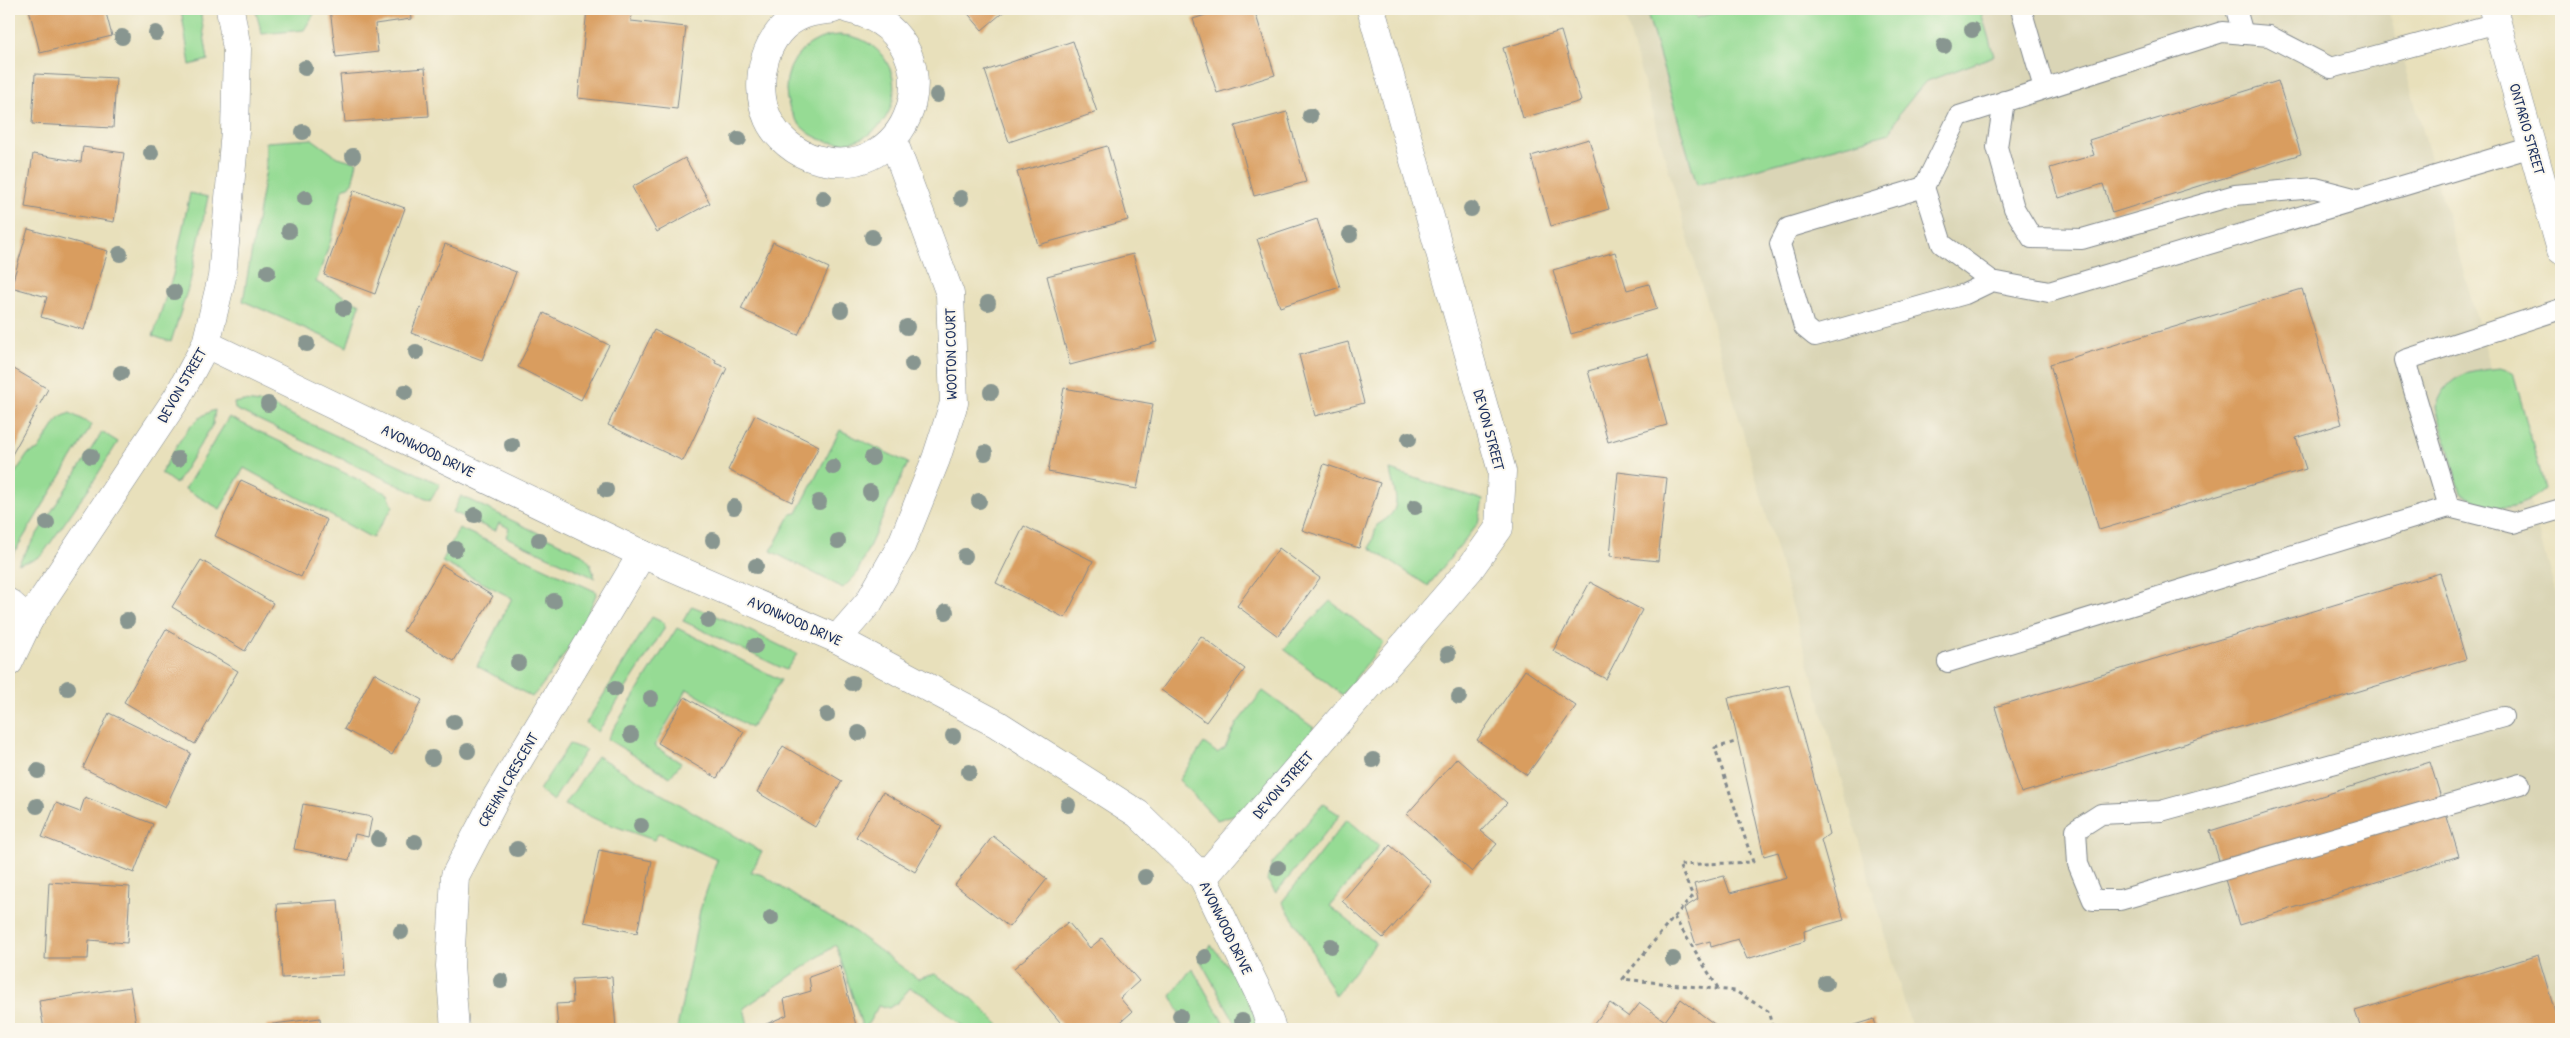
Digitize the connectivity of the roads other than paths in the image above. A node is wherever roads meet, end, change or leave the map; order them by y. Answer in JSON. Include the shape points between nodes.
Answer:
{"nodes":[{"id":1,"x":230,"y":9,"type":"edge"},
{"id":2,"x":833,"y":9,"type":"edge"},
{"id":3,"x":848,"y":9,"type":"edge"},
{"id":4,"x":1370,"y":9,"type":"edge"},
{"id":5,"x":2021,"y":9,"type":"edge"},
{"id":6,"x":2236,"y":9,"type":"edge"},
{"id":7,"x":2495,"y":16,"type":"edge"},
{"id":8,"x":2243,"y":34,"type":"junction"},
{"id":9,"x":2044,"y":88,"type":"junction"},
{"id":10,"x":2004,"y":101,"type":"junction"},
{"id":11,"x":893,"y":140,"type":"junction"},
{"id":12,"x":2532,"y":146,"type":"junction"},
{"id":13,"x":1924,"y":187,"type":"junction"},
{"id":14,"x":2357,"y":199,"type":"junction"},
{"id":15,"x":2561,"y":250,"type":"edge"},
{"id":16,"x":1992,"y":281,"type":"junction"},
{"id":17,"x":2561,"y":309,"type":"edge"},
{"id":18,"x":206,"y":344,"type":"junction"},
{"id":19,"x":2449,"y":507,"type":"junction"},
{"id":20,"x":2561,"y":509,"type":"edge"},
{"id":21,"x":642,"y":554,"type":"junction"},
{"id":22,"x":19,"y":612,"type":"edge"},
{"id":23,"x":838,"y":639,"type":"junction"},
{"id":24,"x":9,"y":662,"type":"edge"},
{"id":25,"x":1948,"y":662,"type":"dead end"},
{"id":26,"x":2503,"y":717,"type":"dead end"},
{"id":27,"x":2520,"y":784,"type":"dead end"},
{"id":28,"x":1203,"y":878,"type":"junction"},
{"id":29,"x":455,"y":1029,"type":"edge"},
{"id":30,"x":1272,"y":1029,"type":"edge"}],
"edges":[{"from":1,"to":18,"type":"street","name":"DEVON STREET","via":[[237,49],[236,122],[222,277]]},
{"from":2,"to":11,"type":"street","via":[[803,15],[781,31],[766,54],[760,80],[763,107],[769,121],[785,143],[808,157],[826,162],[853,161],[878,152]]},
{"from":3,"to":11,"type":"street","via":[[867,13],[888,26],[904,46],[914,72],[915,91],[908,117]]},
{"from":4,"to":28,"type":"street","name":"DEVON STREET","via":[[1502,471],[1499,528],[1469,570]]},
{"from":5,"to":9,"type":"lane"},
{"from":6,"to":8,"type":"lane"},
{"from":7,"to":8,"type":"lane","via":[[2331,68],[2269,36]]},
{"from":7,"to":12,"type":"street","name":"ONTARIO STREET"},
{"from":8,"to":9,"type":"lane","via":[[2222,32]]},
{"from":9,"to":10,"type":"lane"},
{"from":10,"to":13,"type":"lane","via":[[1959,116]]},
{"from":10,"to":14,"type":"lane","via":[[1997,147],[2014,208],[2032,238],[2082,240],[2235,195],[2315,188]]},
{"from":11,"to":23,"type":"street","name":"WOOTON COURT","via":[[950,294],[954,403],[901,546],[869,602]]},
{"from":12,"to":14,"type":"lane"},
{"from":12,"to":15,"type":"street","name":"ONTARIO STREET"},
{"from":13,"to":16,"type":"lane","via":[[1942,244]]},
{"from":13,"to":16,"type":"lane","via":[[1788,228],[1780,244],[1804,327],[1815,336],[1965,294]]},
{"from":14,"to":16,"type":"lane","via":[[2049,292]]},
{"from":17,"to":19,"type":"lane","via":[[2405,360]]},
{"from":18,"to":21,"type":"street","name":"AVONWOOD DRIVE"},
{"from":18,"to":22,"type":"street","name":"DEVON STREET","via":[[177,398]]},
{"from":19,"to":20,"type":"lane","via":[[2513,523]]},
{"from":19,"to":25,"type":"lane"},
{"from":21,"to":23,"type":"street","name":"AVONWOOD DRIVE"},
{"from":21,"to":29,"type":"street","name":"CREHAN CRESCENT","via":[[497,796],[455,876],[450,966]]},
{"from":22,"to":24,"type":"street","name":"DEVON STREET"},
{"from":23,"to":28,"type":"street","name":"AVONWOOD DRIVE","via":[[997,724],[1138,814]]},
{"from":26,"to":27,"type":"lane","via":[[2161,811],[2101,814],[2076,830],[2078,864],[2092,900],[2120,900]]},
{"from":28,"to":30,"type":"street","name":"AVONWOOD DRIVE","via":[[1261,998]]}]}
